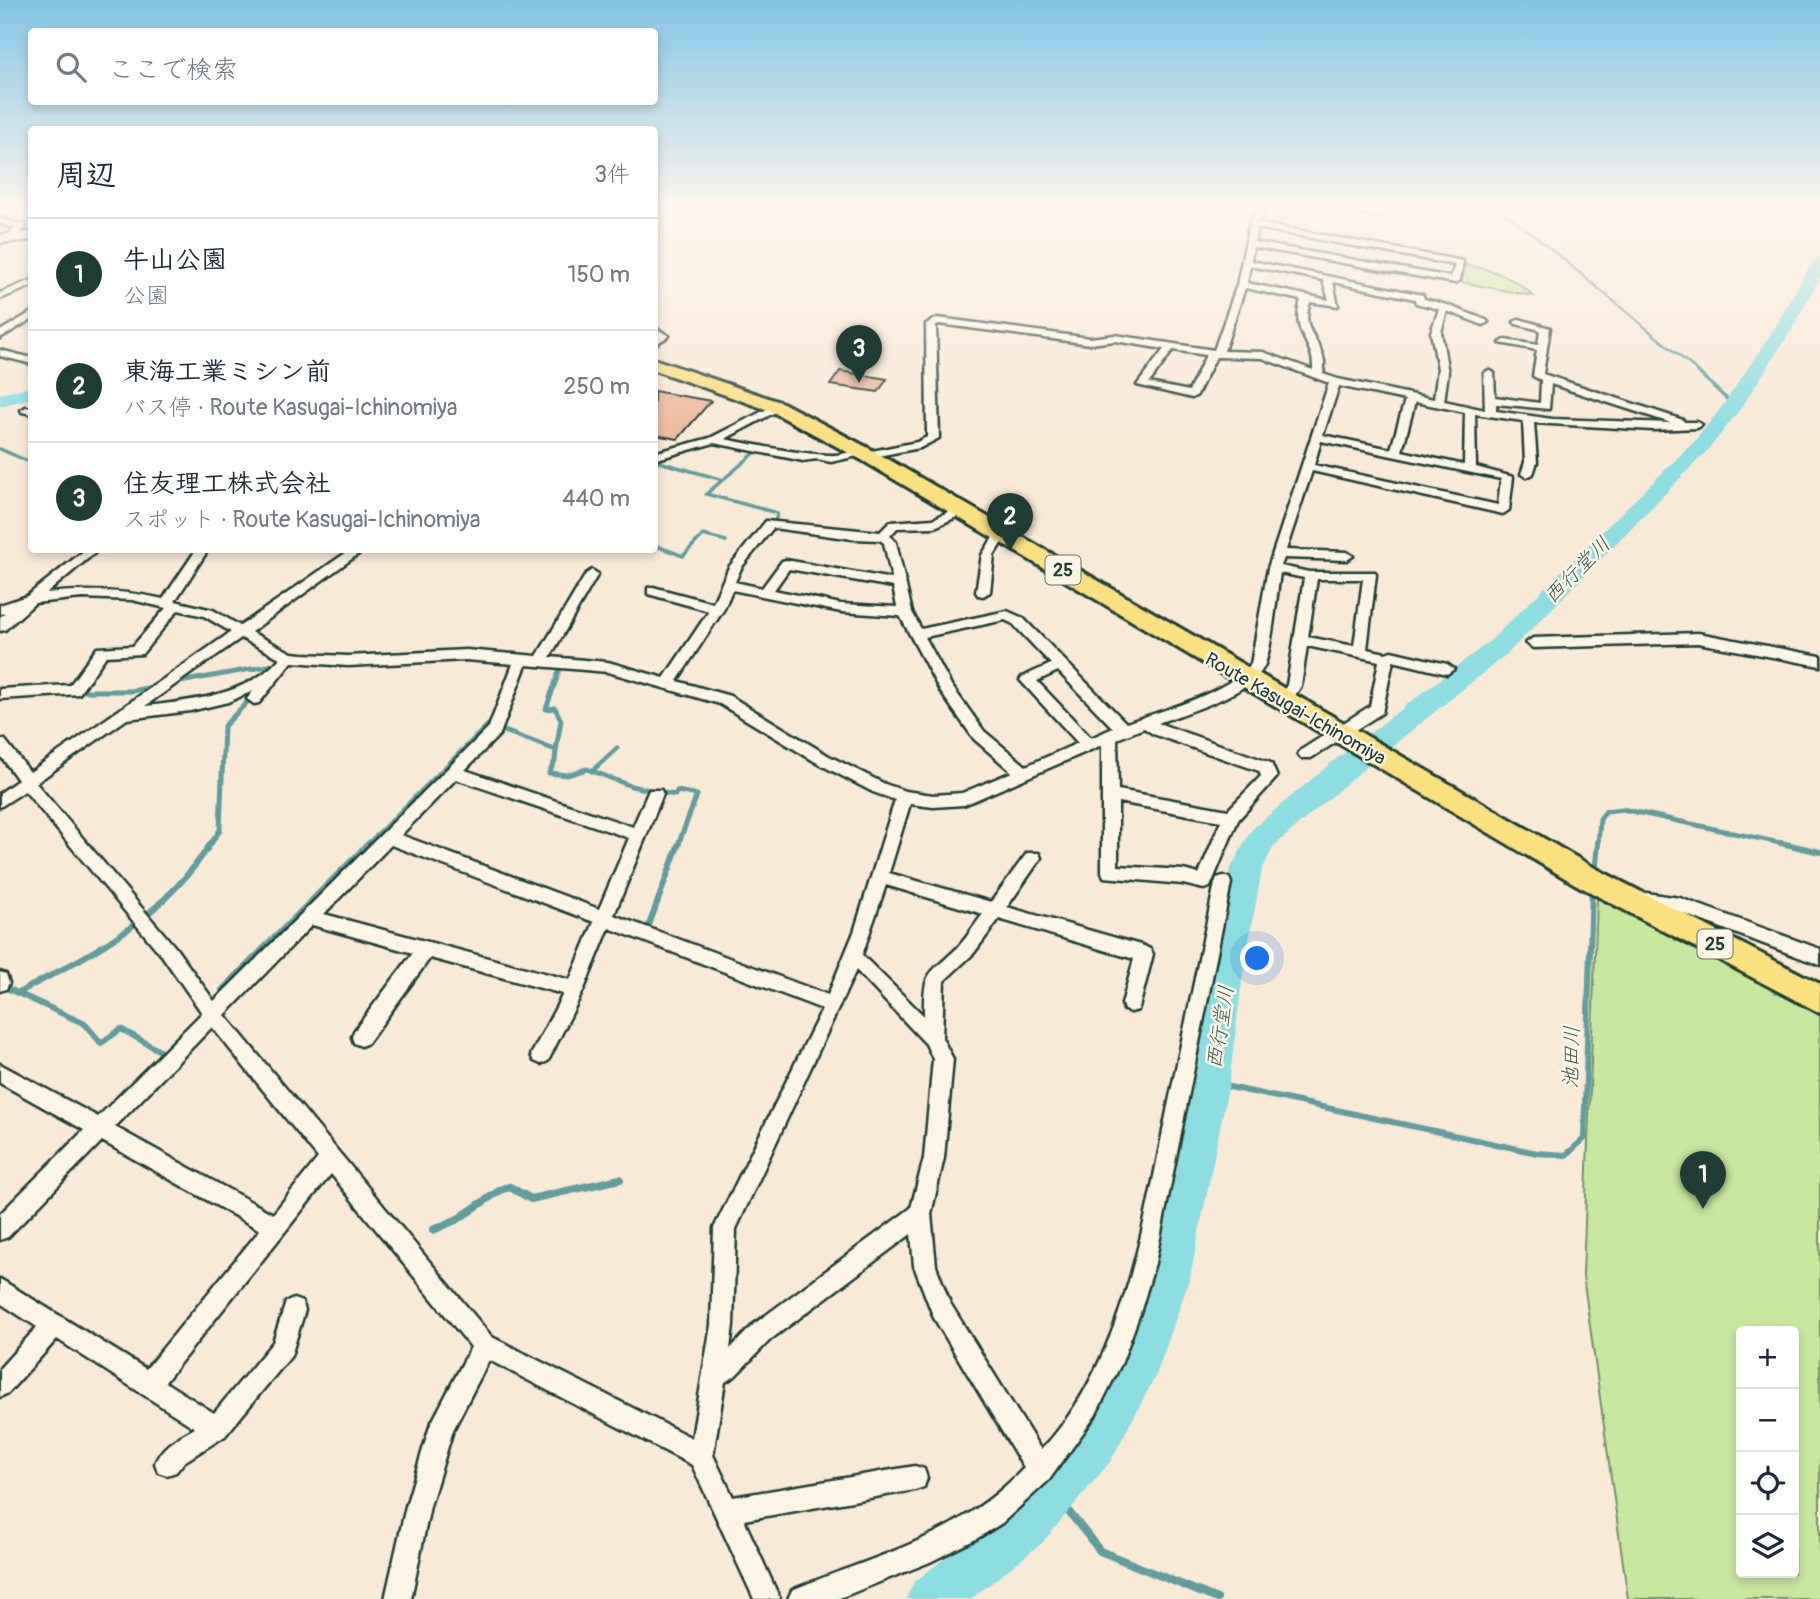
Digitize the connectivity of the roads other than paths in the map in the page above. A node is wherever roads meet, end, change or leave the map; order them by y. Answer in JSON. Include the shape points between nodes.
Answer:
{"nodes":[{"id":1,"x":1328,"y":283,"type":"edge"},
{"id":2,"x":1354,"y":283,"type":"edge"},
{"id":3,"x":1361,"y":284,"type":"joint"},
{"id":4,"x":28,"y":285,"type":"edge"},
{"id":5,"x":1242,"y":285,"type":"joint"},
{"id":6,"x":0,"y":296,"type":"edge"},
{"id":7,"x":1306,"y":298,"type":"junction"},
{"id":8,"x":1444,"y":308,"type":"junction"},
{"id":9,"x":28,"y":318,"type":"edge"},
{"id":10,"x":1483,"y":321,"type":"dead end"},
{"id":11,"x":1519,"y":323,"type":"dead end"},
{"id":12,"x":0,"y":335,"type":"edge"},
{"id":13,"x":1505,"y":343,"type":"dead end"},
{"id":14,"x":1170,"y":347,"type":"junction"},
{"id":15,"x":1541,"y":348,"type":"junction"},
{"id":16,"x":0,"y":353,"type":"edge"},
{"id":17,"x":1215,"y":354,"type":"junction"},
{"id":18,"x":658,"y":355,"type":"edge"},
{"id":19,"x":28,"y":359,"type":"edge"},
{"id":20,"x":658,"y":365,"type":"edge"},
{"id":21,"x":1489,"y":373,"type":"dead end"},
{"id":22,"x":1318,"y":377,"type":"junction"},
{"id":23,"x":1546,"y":379,"type":"junction"},
{"id":24,"x":1335,"y":382,"type":"junction"},
{"id":25,"x":1411,"y":398,"type":"junction"},
{"id":26,"x":1490,"y":400,"type":"junction"},
{"id":27,"x":1438,"y":404,"type":"junction"},
{"id":28,"x":777,"y":407,"type":"junction"},
{"id":29,"x":1596,"y":409,"type":"junction"},
{"id":30,"x":1470,"y":410,"type":"junction"},
{"id":31,"x":1491,"y":414,"type":"junction"},
{"id":32,"x":1528,"y":419,"type":"junction"},
{"id":33,"x":1318,"y":437,"type":"junction"},
{"id":34,"x":714,"y":440,"type":"junction"},
{"id":35,"x":1396,"y":453,"type":"junction"},
{"id":36,"x":865,"y":454,"type":"junction"},
{"id":37,"x":658,"y":456,"type":"edge"},
{"id":38,"x":1309,"y":467,"type":"junction"},
{"id":39,"x":1470,"y":469,"type":"junction"},
{"id":40,"x":1527,"y":474,"type":"dead end"},
{"id":41,"x":961,"y":510,"type":"junction"},
{"id":42,"x":1001,"y":534,"type":"junction"},
{"id":43,"x":883,"y":536,"type":"junction"},
{"id":44,"x":71,"y":553,"type":"edge"},
{"id":45,"x":88,"y":553,"type":"edge"},
{"id":46,"x":200,"y":553,"type":"edge"},
{"id":47,"x":354,"y":553,"type":"edge"},
{"id":48,"x":1347,"y":556,"type":"dead end"},
{"id":49,"x":1276,"y":561,"type":"junction"},
{"id":50,"x":592,"y":574,"type":"dead end"},
{"id":51,"x":1311,"y":576,"type":"junction"},
{"id":52,"x":52,"y":582,"type":"junction"},
{"id":53,"x":899,"y":584,"type":"junction"},
{"id":54,"x":728,"y":585,"type":"junction"},
{"id":55,"x":653,"y":591,"type":"dead end"},
{"id":56,"x":766,"y":592,"type":"junction"},
{"id":57,"x":983,"y":592,"type":"dead end"},
{"id":58,"x":30,"y":599,"type":"junction"},
{"id":59,"x":171,"y":604,"type":"junction"},
{"id":60,"x":717,"y":608,"type":"junction"},
{"id":61,"x":0,"y":610,"type":"edge"},
{"id":62,"x":905,"y":612,"type":"junction"},
{"id":63,"x":0,"y":627,"type":"edge"},
{"id":64,"x":242,"y":631,"type":"junction"},
{"id":65,"x":916,"y":635,"type":"junction"},
{"id":66,"x":1301,"y":640,"type":"junction"},
{"id":67,"x":1533,"y":643,"type":"dead end"},
{"id":68,"x":1360,"y":652,"type":"junction"},
{"id":69,"x":289,"y":657,"type":"junction"},
{"id":70,"x":522,"y":658,"type":"junction"},
{"id":71,"x":1387,"y":658,"type":"junction"},
{"id":72,"x":542,"y":660,"type":"junction"},
{"id":73,"x":1820,"y":661,"type":"edge"},
{"id":74,"x":1060,"y":665,"type":"junction"},
{"id":75,"x":1447,"y":669,"type":"dead end"},
{"id":76,"x":270,"y":678,"type":"junction"},
{"id":77,"x":1247,"y":680,"type":"junction"},
{"id":78,"x":669,"y":682,"type":"junction"},
{"id":79,"x":0,"y":694,"type":"edge"},
{"id":80,"x":254,"y":699,"type":"dead end"},
{"id":81,"x":1284,"y":701,"type":"junction"},
{"id":82,"x":124,"y":714,"type":"junction"},
{"id":83,"x":1145,"y":722,"type":"junction"},
{"id":84,"x":1117,"y":732,"type":"junction"},
{"id":85,"x":1343,"y":735,"type":"junction"},
{"id":86,"x":0,"y":744,"type":"edge"},
{"id":87,"x":1088,"y":744,"type":"junction"},
{"id":88,"x":1306,"y":754,"type":"dead end"},
{"id":89,"x":453,"y":772,"type":"junction"},
{"id":90,"x":1023,"y":772,"type":"junction"},
{"id":91,"x":27,"y":783,"type":"junction"},
{"id":92,"x":655,"y":794,"type":"dead end"},
{"id":93,"x":1110,"y":795,"type":"junction"},
{"id":94,"x":904,"y":797,"type":"junction"},
{"id":95,"x":0,"y":801,"type":"edge"},
{"id":96,"x":1231,"y":817,"type":"junction"},
{"id":97,"x":638,"y":835,"type":"junction"},
{"id":98,"x":388,"y":837,"type":"junction"},
{"id":99,"x":1033,"y":859,"type":"dead end"},
{"id":100,"x":880,"y":877,"type":"junction"},
{"id":101,"x":1223,"y":883,"type":"dead end"},
{"id":102,"x":1608,"y":888,"type":"junction"},
{"id":103,"x":996,"y":911,"type":"junction"},
{"id":104,"x":308,"y":917,"type":"junction"},
{"id":105,"x":604,"y":918,"type":"junction"},
{"id":106,"x":426,"y":949,"type":"junction"},
{"id":107,"x":1820,"y":957,"type":"edge"},
{"id":108,"x":852,"y":958,"type":"junction"},
{"id":109,"x":575,"y":989,"type":"junction"},
{"id":110,"x":1820,"y":999,"type":"edge"},
{"id":111,"x":1131,"y":1003,"type":"dead end"},
{"id":112,"x":833,"y":1005,"type":"junction"},
{"id":113,"x":212,"y":1013,"type":"junction"},
{"id":114,"x":361,"y":1037,"type":"dead end"},
{"id":115,"x":933,"y":1038,"type":"junction"},
{"id":116,"x":541,"y":1055,"type":"dead end"},
{"id":117,"x":0,"y":1073,"type":"edge"},
{"id":118,"x":101,"y":1128,"type":"junction"},
{"id":119,"x":331,"y":1158,"type":"junction"},
{"id":120,"x":920,"y":1214,"type":"junction"},
{"id":121,"x":276,"y":1227,"type":"junction"},
{"id":122,"x":0,"y":1229,"type":"edge"},
{"id":123,"x":0,"y":1290,"type":"edge"},
{"id":124,"x":294,"y":1310,"type":"dead end"},
{"id":125,"x":54,"y":1325,"type":"junction"},
{"id":126,"x":484,"y":1345,"type":"junction"},
{"id":127,"x":715,"y":1374,"type":"junction"},
{"id":128,"x":0,"y":1385,"type":"edge"},
{"id":129,"x":148,"y":1385,"type":"junction"},
{"id":130,"x":216,"y":1428,"type":"junction"},
{"id":131,"x":701,"y":1456,"type":"junction"},
{"id":132,"x":167,"y":1462,"type":"dead end"},
{"id":133,"x":1040,"y":1471,"type":"junction"},
{"id":134,"x":915,"y":1478,"type":"dead end"},
{"id":135,"x":726,"y":1511,"type":"junction"},
{"id":136,"x":398,"y":1599,"type":"edge"},
{"id":137,"x":767,"y":1599,"type":"edge"},
{"id":138,"x":801,"y":1599,"type":"edge"}],
"edges":[{"from":1,"to":7,"type":"street","via":[[1335,304]]},
{"from":2,"to":3,"type":"street"},
{"from":3,"to":8,"type":"street","via":[[1420,297],[1419,301]]},
{"from":4,"to":6,"type":"street"},
{"from":5,"to":7,"type":"street"},
{"from":5,"to":17,"type":"street"},
{"from":7,"to":22,"type":"street","via":[[1303,334],[1319,358]]},
{"from":8,"to":10,"type":"street"},
{"from":8,"to":27,"type":"street","via":[[1435,330],[1443,368]]},
{"from":9,"to":12,"type":"street"},
{"from":11,"to":15,"type":"street","via":[[1545,328]]},
{"from":13,"to":15,"type":"street"},
{"from":14,"to":17,"type":"street"},
{"from":14,"to":17,"type":"street","via":[[1142,385],[1192,395]]},
{"from":14,"to":36,"type":"street","via":[[938,321],[931,324],[933,439]]},
{"from":15,"to":23,"type":"street","via":[[1538,376]]},
{"from":16,"to":19,"type":"street"},
{"from":17,"to":22,"type":"street","via":[[1263,355]]},
{"from":18,"to":28,"type":"main road","name":"Route Kasugai-Ichinomiya","number":"25","via":[[735,381],[768,396]]},
{"from":20,"to":28,"type":"main road","name":"Route Kasugai-Ichinomiya","number":"25"},
{"from":21,"to":26,"type":"street"},
{"from":22,"to":24,"type":"street"},
{"from":23,"to":26,"type":"street","via":[[1545,407]]},
{"from":23,"to":29,"type":"street"},
{"from":24,"to":25,"type":"street"},
{"from":24,"to":33,"type":"street"},
{"from":25,"to":27,"type":"street"},
{"from":25,"to":35,"type":"street"},
{"from":26,"to":31,"type":"street"},
{"from":27,"to":30,"type":"street"},
{"from":28,"to":34,"type":"street"},
{"from":28,"to":36,"type":"main road","name":"Route Kasugai-Ichinomiya","number":"25"},
{"from":29,"to":29,"type":"street","via":[[1653,427],[1693,425]]},
{"from":29,"to":32,"type":"street"},
{"from":30,"to":31,"type":"street"},
{"from":30,"to":39,"type":"street"},
{"from":31,"to":32,"type":"street"},
{"from":32,"to":40,"type":"street","via":[[1531,462]]},
{"from":33,"to":35,"type":"street"},
{"from":33,"to":38,"type":"street"},
{"from":34,"to":36,"type":"street","via":[[803,458]]},
{"from":34,"to":37,"type":"street"},
{"from":35,"to":39,"type":"street"},
{"from":36,"to":41,"type":"main road","name":"Route Kasugai-Ichinomiya","number":"25"},
{"from":38,"to":39,"type":"street","via":[[1503,510],[1507,477]]},
{"from":38,"to":49,"type":"street"},
{"from":41,"to":42,"type":"main road","name":"Route Kasugai-Ichinomiya","number":"25"},
{"from":41,"to":43,"type":"street","via":[[935,523],[894,525]]},
{"from":42,"to":57,"type":"street","via":[[988,555]]},
{"from":42,"to":77,"type":"main road","name":"Route Kasugai-Ichinomiya","number":"25"},
{"from":43,"to":53,"type":"street","via":[[890,542]]},
{"from":43,"to":54,"type":"street","via":[[770,524],[735,567]]},
{"from":44,"to":52,"type":"street"},
{"from":45,"to":52,"type":"street"},
{"from":46,"to":59,"type":"street"},
{"from":47,"to":64,"type":"street"},
{"from":48,"to":49,"type":"street"},
{"from":49,"to":51,"type":"street"},
{"from":49,"to":77,"type":"street","via":[[1258,666]]},
{"from":50,"to":72,"type":"street"},
{"from":51,"to":66,"type":"street"},
{"from":51,"to":68,"type":"street","via":[[1370,575]]},
{"from":52,"to":58,"type":"street"},
{"from":53,"to":56,"type":"street","via":[[786,564]]},
{"from":53,"to":62,"type":"street"},
{"from":54,"to":56,"type":"street"},
{"from":54,"to":60,"type":"street"},
{"from":55,"to":60,"type":"street"},
{"from":56,"to":62,"type":"street","via":[[841,608]]},
{"from":58,"to":59,"type":"street","via":[[109,594]]},
{"from":58,"to":61,"type":"street"},
{"from":58,"to":63,"type":"street"},
{"from":59,"to":64,"type":"street","via":[[208,613]]},
{"from":59,"to":79,"type":"street","via":[[137,651],[102,651],[74,690]]},
{"from":60,"to":78,"type":"street"},
{"from":62,"to":65,"type":"street"},
{"from":64,"to":69,"type":"street"},
{"from":64,"to":82,"type":"street"},
{"from":65,"to":74,"type":"street","via":[[1007,615]]},
{"from":65,"to":90,"type":"street","via":[[979,735]]},
{"from":66,"to":68,"type":"street"},
{"from":66,"to":81,"type":"street","via":[[1294,686]]},
{"from":67,"to":73,"type":"street","via":[[1698,638]]},
{"from":68,"to":71,"type":"street"},
{"from":69,"to":70,"type":"street","via":[[348,661],[466,655]]},
{"from":69,"to":76,"type":"street"},
{"from":70,"to":72,"type":"street"},
{"from":70,"to":89,"type":"street","via":[[495,730]]},
{"from":71,"to":75,"type":"street"},
{"from":71,"to":85,"type":"street","via":[[1377,709]]},
{"from":72,"to":78,"type":"street","via":[[608,667]]},
{"from":74,"to":84,"type":"street"},
{"from":74,"to":87,"type":"street","via":[[1027,680]]},
{"from":76,"to":80,"type":"street"},
{"from":76,"to":82,"type":"street","via":[[223,698]]},
{"from":77,"to":81,"type":"main road","name":"Route Kasugai-Ichinomiya","number":"25"},
{"from":77,"to":83,"type":"street"},
{"from":78,"to":94,"type":"street","via":[[725,700],[824,760]]},
{"from":81,"to":85,"type":"main road","name":"Route Kasugai-Ichinomiya","number":"25"},
{"from":82,"to":91,"type":"street"},
{"from":83,"to":84,"type":"street"},
{"from":83,"to":96,"type":"street","via":[[1266,767],[1269,777]]},
{"from":84,"to":87,"type":"street"},
{"from":84,"to":93,"type":"street"},
{"from":85,"to":88,"type":"street"},
{"from":85,"to":102,"type":"main road","name":"Route Kasugai-Ichinomiya","number":"25"},
{"from":86,"to":91,"type":"street"},
{"from":87,"to":90,"type":"street"},
{"from":89,"to":97,"type":"street"},
{"from":89,"to":98,"type":"street"},
{"from":90,"to":94,"type":"street","via":[[964,799]]},
{"from":91,"to":95,"type":"street"},
{"from":91,"to":113,"type":"street","via":[[169,952]]},
{"from":92,"to":97,"type":"street"},
{"from":93,"to":96,"type":"street"},
{"from":93,"to":96,"type":"street","via":[[1110,872],[1204,881]]},
{"from":94,"to":100,"type":"street"},
{"from":97,"to":105,"type":"street"},
{"from":98,"to":104,"type":"street"},
{"from":98,"to":105,"type":"street"},
{"from":99,"to":103,"type":"street"},
{"from":100,"to":103,"type":"street"},
{"from":100,"to":108,"type":"street"},
{"from":101,"to":133,"type":"street","via":[[1153,1231],[1135,1297],[1105,1374],[1074,1427]]},
{"from":102,"to":107,"type":"street","via":[[1680,905]]},
{"from":102,"to":110,"type":"main road","name":"Route Kasugai-Ichinomiya","number":"25"},
{"from":103,"to":111,"type":"street","via":[[1143,954]]},
{"from":103,"to":115,"type":"street","via":[[956,962],[939,974],[932,989]]},
{"from":104,"to":106,"type":"street"},
{"from":104,"to":113,"type":"street"},
{"from":105,"to":109,"type":"street"},
{"from":105,"to":112,"type":"street"},
{"from":106,"to":109,"type":"street"},
{"from":106,"to":114,"type":"street"},
{"from":108,"to":112,"type":"street"},
{"from":108,"to":115,"type":"street"},
{"from":109,"to":116,"type":"street"},
{"from":112,"to":127,"type":"street","via":[[725,1228],[722,1325]]},
{"from":113,"to":118,"type":"street"},
{"from":113,"to":119,"type":"street"},
{"from":115,"to":120,"type":"street","via":[[943,1059],[942,1099]]},
{"from":117,"to":118,"type":"street"},
{"from":118,"to":121,"type":"street"},
{"from":118,"to":122,"type":"street"},
{"from":119,"to":121,"type":"street"},
{"from":119,"to":126,"type":"street"},
{"from":120,"to":127,"type":"street","via":[[762,1332],[727,1368]]},
{"from":120,"to":133,"type":"street","via":[[925,1266],[942,1310]]},
{"from":121,"to":129,"type":"street"},
{"from":123,"to":125,"type":"street"},
{"from":124,"to":130,"type":"street","via":[[283,1348]]},
{"from":125,"to":128,"type":"street"},
{"from":125,"to":129,"type":"street"},
{"from":126,"to":131,"type":"street"},
{"from":126,"to":136,"type":"street","via":[[442,1426],[418,1506]]},
{"from":127,"to":131,"type":"street"},
{"from":129,"to":130,"type":"street"},
{"from":130,"to":132,"type":"street"},
{"from":131,"to":135,"type":"street"},
{"from":133,"to":138,"type":"street","via":[[991,1516],[926,1553]]},
{"from":134,"to":135,"type":"street"},
{"from":135,"to":137,"type":"street"}]}
